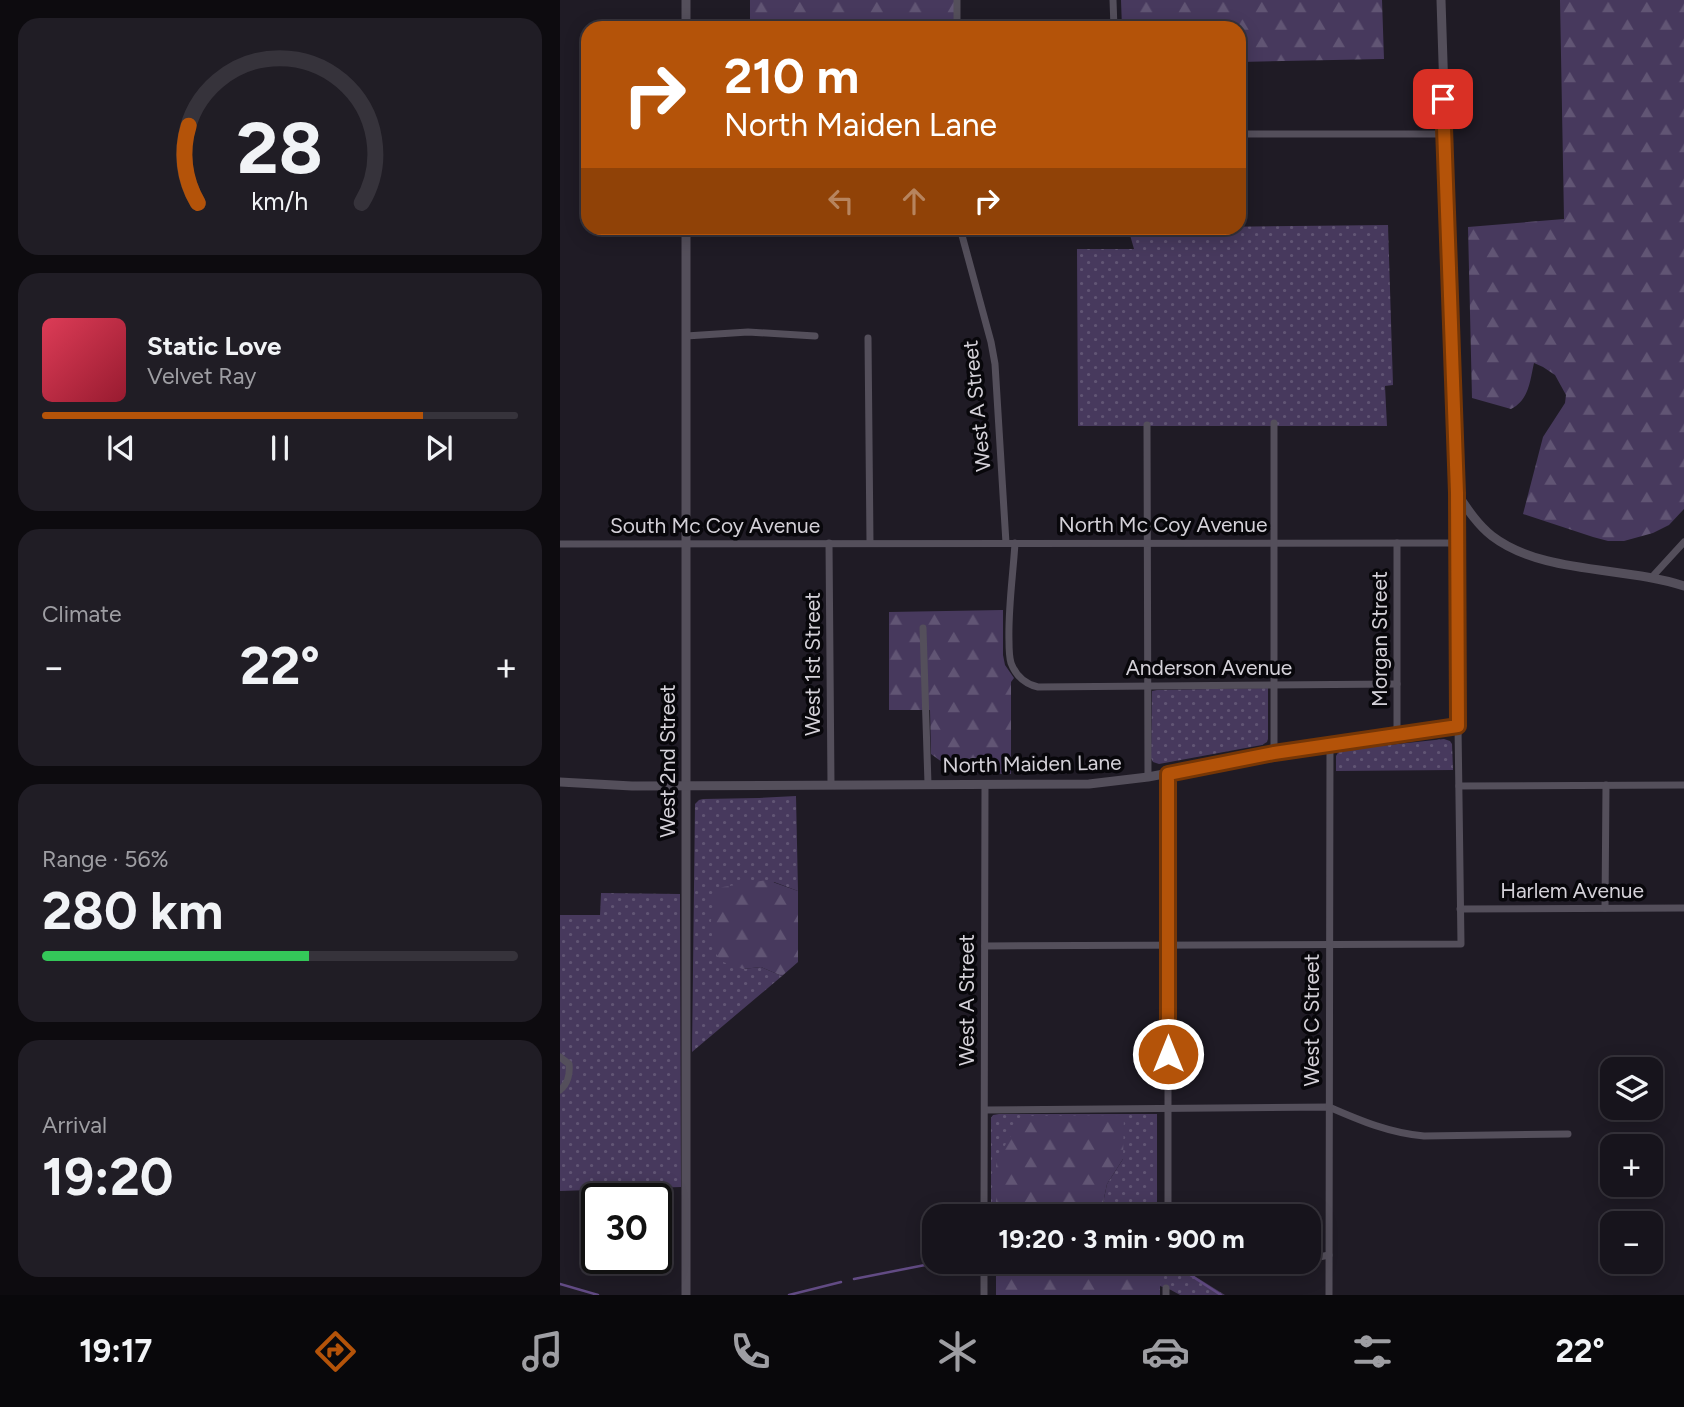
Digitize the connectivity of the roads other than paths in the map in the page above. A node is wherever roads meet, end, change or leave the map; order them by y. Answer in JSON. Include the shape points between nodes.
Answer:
{"nodes":[{"id":1,"x":686,"y":0,"type":"edge"},
{"id":2,"x":957,"y":0,"type":"edge"},
{"id":3,"x":1113,"y":0,"type":"edge"},
{"id":4,"x":1442,"y":0,"type":"edge"},
{"id":5,"x":686,"y":21,"type":"edge"},
{"id":6,"x":957,"y":21,"type":"edge"},
{"id":7,"x":1114,"y":21,"type":"edge"},
{"id":8,"x":1246,"y":134,"type":"edge"},
{"id":9,"x":1444,"y":134,"type":"junction"},
{"id":10,"x":686,"y":235,"type":"edge"},
{"id":11,"x":962,"y":235,"type":"edge"},
{"id":12,"x":686,"y":336,"type":"junction"},
{"id":13,"x":815,"y":336,"type":"dead end"},
{"id":14,"x":868,"y":338,"type":"dead end"},
{"id":15,"x":1274,"y":423,"type":"dead end"},
{"id":16,"x":1147,"y":425,"type":"dead end"},
{"id":17,"x":1457,"y":493,"type":"junction"},
{"id":18,"x":1274,"y":542,"type":"junction"},
{"id":19,"x":1684,"y":542,"type":"edge"},
{"id":20,"x":829,"y":543,"type":"junction"},
{"id":21,"x":870,"y":543,"type":"junction"},
{"id":22,"x":1006,"y":543,"type":"junction"},
{"id":23,"x":1015,"y":543,"type":"junction"},
{"id":24,"x":1147,"y":543,"type":"junction"},
{"id":25,"x":1397,"y":543,"type":"junction"},
{"id":26,"x":1457,"y":543,"type":"junction"},
{"id":27,"x":560,"y":544,"type":"edge"},
{"id":28,"x":686,"y":544,"type":"junction"},
{"id":29,"x":1652,"y":577,"type":"junction"},
{"id":30,"x":1684,"y":586,"type":"edge"},
{"id":31,"x":923,"y":628,"type":"dead end"},
{"id":32,"x":1397,"y":684,"type":"junction"},
{"id":33,"x":1274,"y":685,"type":"junction"},
{"id":34,"x":1147,"y":686,"type":"junction"},
{"id":35,"x":1458,"y":726,"type":"junction"},
{"id":36,"x":1397,"y":735,"type":"junction"},
{"id":37,"x":1330,"y":744,"type":"junction"},
{"id":38,"x":1274,"y":753,"type":"junction"},
{"id":39,"x":1168,"y":774,"type":"junction"},
{"id":40,"x":1148,"y":777,"type":"junction"},
{"id":41,"x":560,"y":782,"type":"edge"},
{"id":42,"x":929,"y":784,"type":"junction"},
{"id":43,"x":985,"y":784,"type":"junction"},
{"id":44,"x":831,"y":785,"type":"junction"},
{"id":45,"x":1606,"y":785,"type":"junction"},
{"id":46,"x":1684,"y":785,"type":"edge"},
{"id":47,"x":686,"y":786,"type":"junction"},
{"id":48,"x":1459,"y":786,"type":"junction"},
{"id":49,"x":1605,"y":908,"type":"junction"},
{"id":50,"x":1684,"y":908,"type":"edge"},
{"id":51,"x":1460,"y":909,"type":"junction"},
{"id":52,"x":985,"y":946,"type":"junction"},
{"id":53,"x":1168,"y":946,"type":"junction"},
{"id":54,"x":1329,"y":946,"type":"junction"},
{"id":55,"x":560,"y":1057,"type":"edge"},
{"id":56,"x":560,"y":1090,"type":"edge"},
{"id":57,"x":1329,"y":1107,"type":"junction"},
{"id":58,"x":1168,"y":1109,"type":"junction"},
{"id":59,"x":985,"y":1110,"type":"junction"},
{"id":60,"x":1567,"y":1134,"type":"dead end"},
{"id":61,"x":985,"y":1204,"type":"edge"},
{"id":62,"x":1168,"y":1204,"type":"edge"},
{"id":63,"x":1329,"y":1255,"type":"junction"},
{"id":64,"x":1321,"y":1257,"type":"edge"},
{"id":65,"x":984,"y":1274,"type":"edge"},
{"id":66,"x":686,"y":1295,"type":"edge"},
{"id":67,"x":984,"y":1295,"type":"edge"},
{"id":68,"x":1329,"y":1295,"type":"edge"}],
"edges":[{"from":1,"to":5,"type":"street"},
{"from":2,"to":6,"type":"street"},
{"from":3,"to":7,"type":"street"},
{"from":4,"to":9,"type":"street"},
{"from":8,"to":9,"type":"street"},
{"from":9,"to":17,"type":"street"},
{"from":10,"to":12,"type":"street","name":"West 2nd Street"},
{"from":11,"to":22,"type":"street","name":"West A Street","via":[[995,364]]},
{"from":12,"to":13,"type":"street","via":[[748,332]]},
{"from":12,"to":28,"type":"street","name":"West 2nd Street"},
{"from":14,"to":21,"type":"street"},
{"from":15,"to":18,"type":"street"},
{"from":16,"to":24,"type":"street"},
{"from":17,"to":26,"type":"street"},
{"from":17,"to":29,"type":"street","via":[[1485,530],[1515,550]]},
{"from":18,"to":24,"type":"street","name":"North Mc Coy Avenue"},
{"from":18,"to":25,"type":"street","name":"North Mc Coy Avenue"},
{"from":18,"to":33,"type":"street"},
{"from":19,"to":29,"type":"street"},
{"from":20,"to":21,"type":"street","name":"South Mc Coy Avenue"},
{"from":20,"to":28,"type":"street","name":"South Mc Coy Avenue"},
{"from":20,"to":44,"type":"street","name":"West 1st Street"},
{"from":21,"to":22,"type":"street","name":"North Mc Coy Avenue"},
{"from":22,"to":23,"type":"street","name":"North Mc Coy Avenue"},
{"from":23,"to":24,"type":"street","name":"North Mc Coy Avenue"},
{"from":23,"to":34,"type":"street","name":"Anderson Avenue","via":[[1009,654],[1022,680],[1038,687]]},
{"from":24,"to":34,"type":"street"},
{"from":25,"to":26,"type":"street","name":"North Mc Coy Avenue"},
{"from":25,"to":32,"type":"street","name":"Morgan Street"},
{"from":26,"to":35,"type":"street"},
{"from":27,"to":28,"type":"street","name":"South Mc Coy Avenue"},
{"from":28,"to":47,"type":"street","name":"West 2nd Street"},
{"from":29,"to":30,"type":"street"},
{"from":31,"to":42,"type":"street"},
{"from":32,"to":33,"type":"street","name":"Anderson Avenue"},
{"from":32,"to":36,"type":"street","name":"Morgan Street"},
{"from":33,"to":34,"type":"street","name":"Anderson Avenue"},
{"from":33,"to":38,"type":"street"},
{"from":34,"to":40,"type":"street"},
{"from":35,"to":36,"type":"street","name":"North Maiden Lane"},
{"from":35,"to":48,"type":"street"},
{"from":36,"to":37,"type":"street","name":"North Maiden Lane"},
{"from":37,"to":38,"type":"street","name":"North Maiden Lane"},
{"from":37,"to":54,"type":"street","name":"West C Street"},
{"from":38,"to":39,"type":"street","name":"North Maiden Lane"},
{"from":39,"to":40,"type":"street","name":"North Maiden Lane"},
{"from":39,"to":53,"type":"street"},
{"from":40,"to":43,"type":"street","name":"North Maiden Lane","via":[[1089,784]]},
{"from":41,"to":47,"type":"street","name":"North Maiden Lane"},
{"from":42,"to":43,"type":"street","name":"North Maiden Lane"},
{"from":42,"to":44,"type":"street","name":"North Maiden Lane"},
{"from":43,"to":52,"type":"street","name":"West A Street"},
{"from":44,"to":47,"type":"street","name":"North Maiden Lane"},
{"from":45,"to":46,"type":"street"},
{"from":45,"to":48,"type":"street"},
{"from":45,"to":49,"type":"street"},
{"from":47,"to":66,"type":"street","name":"West 2nd Street"},
{"from":48,"to":51,"type":"street"},
{"from":49,"to":50,"type":"street","name":"Harlem Avenue"},
{"from":49,"to":51,"type":"street","name":"Harlem Avenue"},
{"from":51,"to":54,"type":"street","via":[[1461,944]]},
{"from":52,"to":53,"type":"street"},
{"from":52,"to":59,"type":"street","name":"West A Street"},
{"from":53,"to":54,"type":"street"},
{"from":53,"to":58,"type":"street"},
{"from":54,"to":57,"type":"street","name":"West C Street"},
{"from":55,"to":56,"type":"street","via":[[569,1064],[570,1072]]},
{"from":57,"to":58,"type":"street"},
{"from":57,"to":60,"type":"street","via":[[1382,1129],[1414,1135]]},
{"from":57,"to":63,"type":"street","name":"West C Street"},
{"from":58,"to":59,"type":"street"},
{"from":58,"to":62,"type":"street"},
{"from":59,"to":61,"type":"street","name":"West A Street"},
{"from":63,"to":64,"type":"street"},
{"from":63,"to":68,"type":"street","name":"West C Street"},
{"from":65,"to":67,"type":"street"}]}
